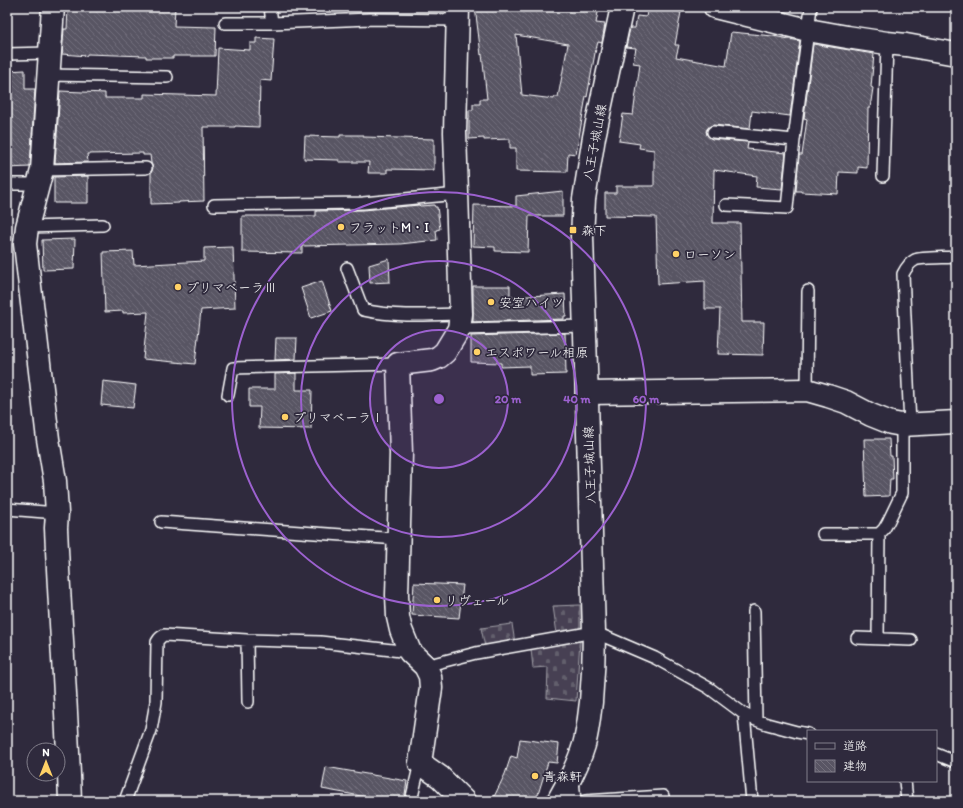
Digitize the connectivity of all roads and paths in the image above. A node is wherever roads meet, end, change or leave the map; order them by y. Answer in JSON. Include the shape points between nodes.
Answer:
{"nodes":[{"id":1,"x":53,"y":7,"type":"edge"},
{"id":2,"x":270,"y":7,"type":"edge"},
{"id":3,"x":622,"y":7,"type":"edge"},
{"id":4,"x":715,"y":7,"type":"edge"},
{"id":5,"x":811,"y":7,"type":"edge"},
{"id":6,"x":458,"y":13,"type":"edge"},
{"id":7,"x":225,"y":23,"type":"dead end"},
{"id":8,"x":272,"y":23,"type":"junction"},
{"id":9,"x":808,"y":30,"type":"junction"},
{"id":10,"x":887,"y":43,"type":"junction"},
{"id":11,"x":49,"y":53,"type":"junction"},
{"id":12,"x":7,"y":54,"type":"edge"},
{"id":13,"x":956,"y":54,"type":"edge"},
{"id":14,"x":48,"y":75,"type":"junction"},
{"id":15,"x":167,"y":77,"type":"dead end"},
{"id":16,"x":713,"y":132,"type":"dead end"},
{"id":17,"x":794,"y":140,"type":"junction"},
{"id":18,"x":146,"y":168,"type":"dead end"},
{"id":19,"x":883,"y":176,"type":"dead end"},
{"id":20,"x":40,"y":177,"type":"junction"},
{"id":21,"x":7,"y":184,"type":"edge"},
{"id":22,"x":458,"y":194,"type":"junction"},
{"id":23,"x":214,"y":205,"type":"dead end"},
{"id":24,"x":726,"y":205,"type":"dead end"},
{"id":25,"x":103,"y":225,"type":"dead end"},
{"id":26,"x":27,"y":227,"type":"junction"},
{"id":27,"x":956,"y":257,"type":"edge"},
{"id":28,"x":347,"y":268,"type":"dead end"},
{"id":29,"x":808,"y":291,"type":"dead end"},
{"id":30,"x":460,"y":322,"type":"junction"},
{"id":31,"x":584,"y":326,"type":"junction"},
{"id":32,"x":398,"y":364,"type":"junction"},
{"id":33,"x":807,"y":390,"type":"junction"},
{"id":34,"x":587,"y":394,"type":"junction"},
{"id":35,"x":228,"y":395,"type":"dead end"},
{"id":36,"x":956,"y":422,"type":"edge"},
{"id":37,"x":906,"y":425,"type":"junction"},
{"id":38,"x":7,"y":509,"type":"edge"},
{"id":39,"x":58,"y":513,"type":"junction"},
{"id":40,"x":161,"y":522,"type":"dead end"},
{"id":41,"x":823,"y":534,"type":"dead end"},
{"id":42,"x":879,"y":534,"type":"junction"},
{"id":43,"x":398,"y":539,"type":"junction"},
{"id":44,"x":754,"y":611,"type":"dead end"},
{"id":45,"x":594,"y":632,"type":"junction"},
{"id":46,"x":858,"y":638,"type":"dead end"},
{"id":47,"x":878,"y":638,"type":"junction"},
{"id":48,"x":247,"y":640,"type":"junction"},
{"id":49,"x":911,"y":640,"type":"dead end"},
{"id":50,"x":418,"y":659,"type":"junction"},
{"id":51,"x":248,"y":702,"type":"dead end"},
{"id":52,"x":744,"y":714,"type":"junction"},
{"id":53,"x":756,"y":720,"type":"junction"},
{"id":54,"x":807,"y":734,"type":"edge"},
{"id":55,"x":937,"y":754,"type":"edge"},
{"id":56,"x":956,"y":762,"type":"edge"},
{"id":57,"x":420,"y":763,"type":"junction"},
{"id":58,"x":573,"y":773,"type":"junction"},
{"id":59,"x":905,"y":782,"type":"edge"},
{"id":60,"x":663,"y":796,"type":"dead end"},
{"id":61,"x":70,"y":801,"type":"edge"},
{"id":62,"x":125,"y":801,"type":"edge"},
{"id":63,"x":411,"y":801,"type":"edge"},
{"id":64,"x":464,"y":801,"type":"edge"},
{"id":65,"x":558,"y":801,"type":"edge"},
{"id":66,"x":575,"y":801,"type":"edge"},
{"id":67,"x":586,"y":801,"type":"edge"},
{"id":68,"x":752,"y":801,"type":"edge"},
{"id":69,"x":907,"y":801,"type":"edge"}],
"edges":[{"from":1,"to":11,"type":"street"},
{"from":2,"to":8,"type":"lane"},
{"from":3,"to":31,"type":"street","name":"八王子城山線","via":[[594,137],[584,199]]},
{"from":4,"to":9,"type":"street"},
{"from":5,"to":9,"type":"lane"},
{"from":6,"to":8,"type":"lane"},
{"from":6,"to":22,"type":"street","via":[[455,132]]},
{"from":7,"to":8,"type":"lane"},
{"from":9,"to":10,"type":"street"},
{"from":9,"to":17,"type":"lane"},
{"from":10,"to":13,"type":"street"},
{"from":10,"to":19,"type":"lane"},
{"from":11,"to":12,"type":"lane"},
{"from":11,"to":14,"type":"street"},
{"from":14,"to":15,"type":"lane"},
{"from":14,"to":20,"type":"street"},
{"from":16,"to":17,"type":"lane"},
{"from":17,"to":24,"type":"lane","via":[[787,208]]},
{"from":18,"to":20,"type":"lane"},
{"from":20,"to":21,"type":"lane"},
{"from":20,"to":26,"type":"street"},
{"from":22,"to":23,"type":"lane","via":[[363,203]]},
{"from":22,"to":30,"type":"street"},
{"from":25,"to":26,"type":"lane"},
{"from":26,"to":39,"type":"street","via":[[25,244]]},
{"from":27,"to":37,"type":"lane","via":[[916,259],[910,262],[903,274]]},
{"from":28,"to":30,"type":"lane","via":[[363,310]]},
{"from":29,"to":33,"type":"lane"},
{"from":30,"to":31,"type":"lane"},
{"from":30,"to":32,"type":"street","via":[[445,352],[439,357]]},
{"from":31,"to":34,"type":"street","name":"八王子城山線"},
{"from":32,"to":35,"type":"lane","via":[[233,368]]},
{"from":32,"to":43,"type":"street","via":[[401,454]]},
{"from":33,"to":34,"type":"street"},
{"from":33,"to":37,"type":"street","via":[[846,402],[890,422]]},
{"from":34,"to":45,"type":"street","name":"八王子城山線"},
{"from":36,"to":37,"type":"street"},
{"from":37,"to":42,"type":"lane","via":[[902,493]]},
{"from":38,"to":39,"type":"lane"},
{"from":39,"to":61,"type":"street","via":[[56,528]]},
{"from":40,"to":43,"type":"lane"},
{"from":41,"to":42,"type":"lane"},
{"from":42,"to":47,"type":"lane"},
{"from":43,"to":50,"type":"street","via":[[398,617],[401,630]]},
{"from":44,"to":53,"type":"lane"},
{"from":45,"to":50,"type":"lane","via":[[476,653]]},
{"from":45,"to":52,"type":"lane","via":[[655,658],[709,688]]},
{"from":45,"to":58,"type":"street","name":"八王子城山線","via":[[588,730]]},
{"from":46,"to":47,"type":"lane"},
{"from":47,"to":49,"type":"lane"},
{"from":48,"to":50,"type":"lane","via":[[320,642]]},
{"from":48,"to":51,"type":"lane"},
{"from":48,"to":62,"type":"lane","via":[[164,635],[159,639],[156,702],[151,730]]},
{"from":50,"to":57,"type":"street","via":[[430,676],[431,688]]},
{"from":52,"to":53,"type":"lane"},
{"from":52,"to":68,"type":"lane"},
{"from":53,"to":54,"type":"lane"},
{"from":55,"to":56,"type":"lane"},
{"from":57,"to":63,"type":"lane"},
{"from":57,"to":64,"type":"street","via":[[440,777]]},
{"from":58,"to":65,"type":"street","name":"八王子城山線"},
{"from":58,"to":66,"type":"lane"},
{"from":59,"to":69,"type":"lane"},
{"from":60,"to":67,"type":"lane"}]}
